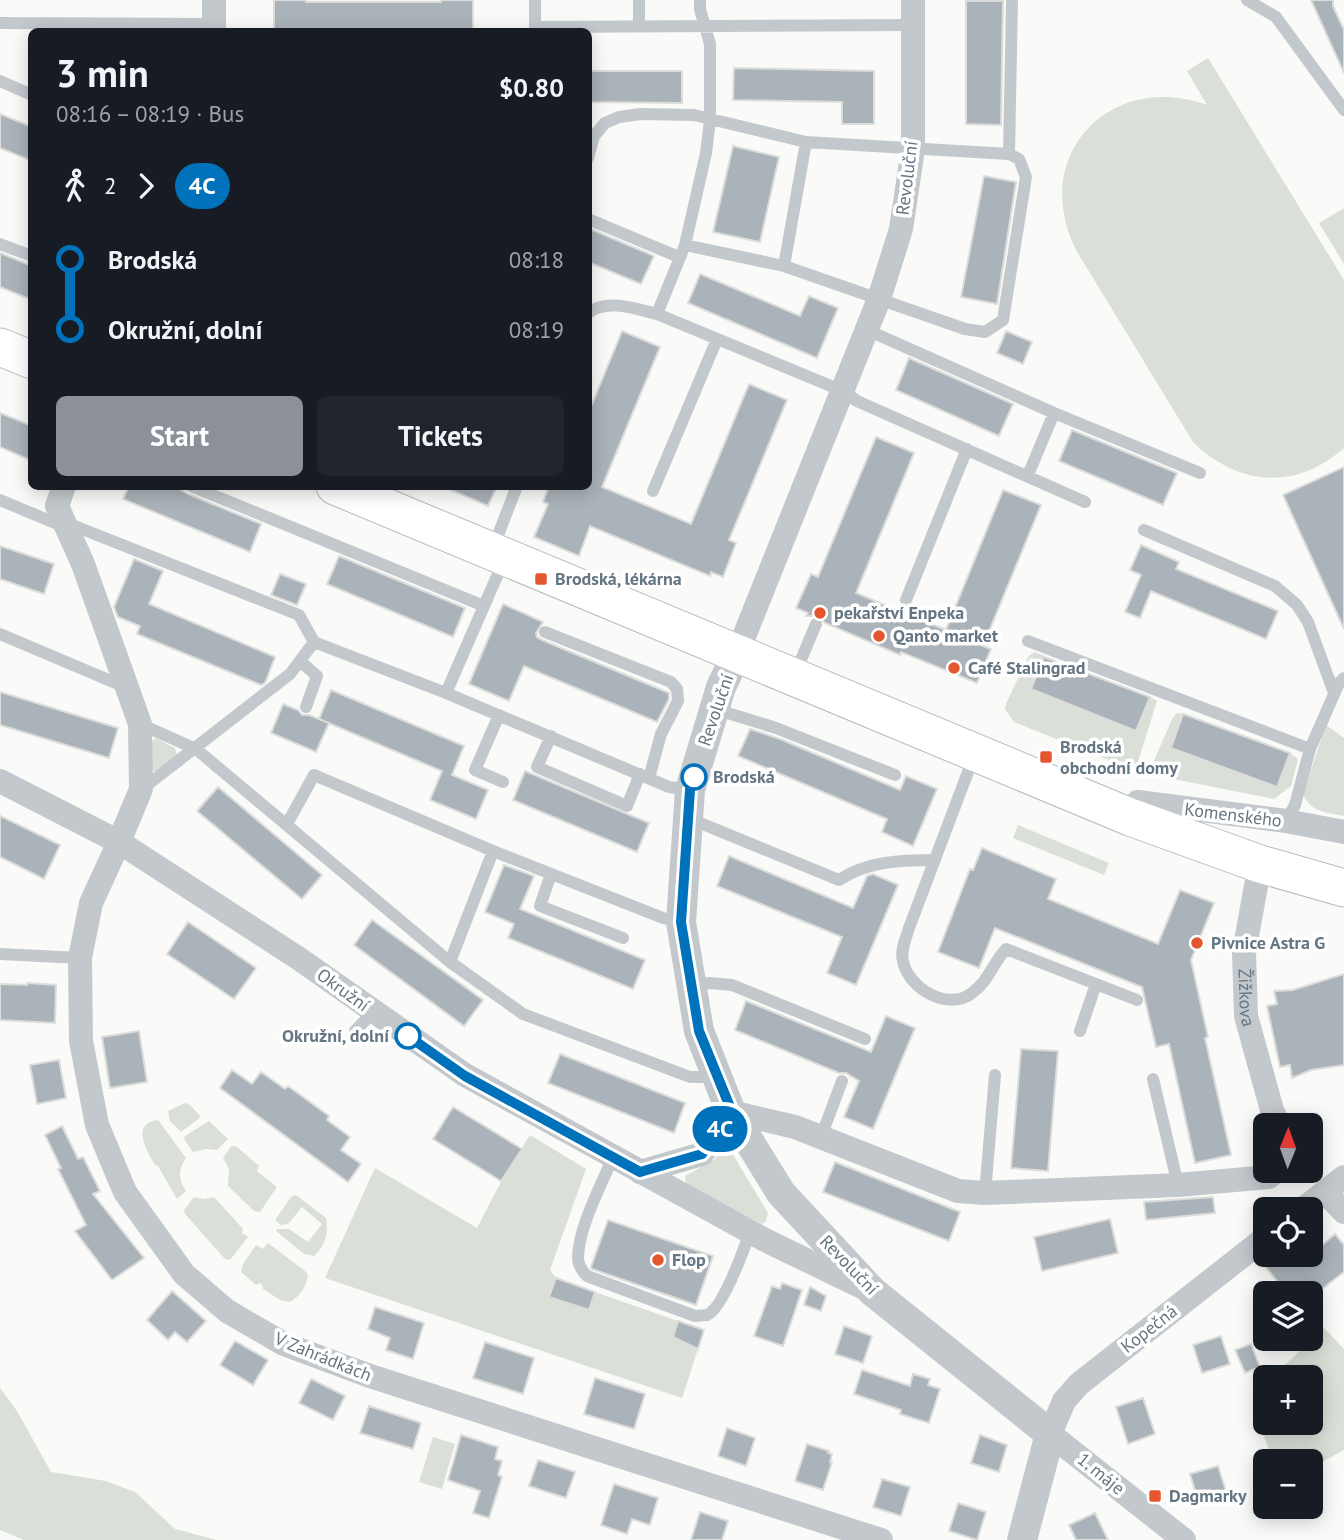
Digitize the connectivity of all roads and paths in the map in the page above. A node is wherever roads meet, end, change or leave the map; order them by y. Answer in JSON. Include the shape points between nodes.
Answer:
{"nodes":[{"id":1,"x":535,"y":0,"type":"edge"},
{"id":2,"x":639,"y":0,"type":"edge"},
{"id":3,"x":700,"y":0,"type":"edge"},
{"id":4,"x":913,"y":0,"type":"edge"},
{"id":5,"x":1012,"y":0,"type":"edge"},
{"id":6,"x":1247,"y":0,"type":"edge"},
{"id":7,"x":214,"y":19,"type":"edge"},
{"id":8,"x":0,"y":23,"type":"edge"},
{"id":9,"x":705,"y":24,"type":"junction"},
{"id":10,"x":639,"y":25,"type":"junction"},
{"id":11,"x":913,"y":25,"type":"junction"},
{"id":12,"x":535,"y":28,"type":"edge"},
{"id":13,"x":561,"y":28,"type":"edge"},
{"id":14,"x":0,"y":81,"type":"edge"},
{"id":15,"x":28,"y":93,"type":"edge"},
{"id":16,"x":1344,"y":110,"type":"edge"},
{"id":17,"x":710,"y":120,"type":"junction"},
{"id":18,"x":806,"y":142,"type":"junction"},
{"id":19,"x":592,"y":143,"type":"edge"},
{"id":20,"x":913,"y":149,"type":"junction"},
{"id":21,"x":1009,"y":154,"type":"junction"},
{"id":22,"x":592,"y":221,"type":"edge"},
{"id":23,"x":0,"y":244,"type":"edge"},
{"id":24,"x":685,"y":245,"type":"junction"},
{"id":25,"x":28,"y":254,"type":"edge"},
{"id":26,"x":679,"y":257,"type":"junction"},
{"id":27,"x":784,"y":266,"type":"junction"},
{"id":28,"x":879,"y":299,"type":"junction"},
{"id":29,"x":592,"y":310,"type":"edge"},
{"id":30,"x":657,"y":314,"type":"junction"},
{"id":31,"x":867,"y":330,"type":"junction"},
{"id":32,"x":717,"y":339,"type":"junction"},
{"id":33,"x":0,"y":347,"type":"edge"},
{"id":34,"x":28,"y":358,"type":"edge"},
{"id":35,"x":843,"y":391,"type":"junction"},
{"id":36,"x":1054,"y":413,"type":"junction"},
{"id":37,"x":967,"y":449,"type":"junction"},
{"id":38,"x":1200,"y":473,"type":"dead end"},
{"id":39,"x":1028,"y":475,"type":"junction"},
{"id":40,"x":63,"y":490,"type":"edge"},
{"id":41,"x":201,"y":490,"type":"edge"},
{"id":42,"x":350,"y":490,"type":"edge"},
{"id":43,"x":516,"y":490,"type":"edge"},
{"id":44,"x":653,"y":491,"type":"dead end"},
{"id":45,"x":0,"y":500,"type":"edge"},
{"id":46,"x":1085,"y":502,"type":"dead end"},
{"id":47,"x":66,"y":523,"type":"junction"},
{"id":48,"x":1144,"y":530,"type":"dead end"},
{"id":49,"x":499,"y":555,"type":"junction"},
{"id":50,"x":906,"y":600,"type":"dead end"},
{"id":51,"x":484,"y":606,"type":"junction"},
{"id":52,"x":816,"y":624,"type":"dead end"},
{"id":53,"x":545,"y":632,"type":"dead end"},
{"id":54,"x":0,"y":634,"type":"edge"},
{"id":55,"x":1028,"y":640,"type":"dead end"},
{"id":56,"x":314,"y":642,"type":"junction"},
{"id":57,"x":737,"y":654,"type":"junction"},
{"id":58,"x":300,"y":660,"type":"junction"},
{"id":59,"x":793,"y":677,"type":"junction"},
{"id":60,"x":1344,"y":678,"type":"edge"},
{"id":61,"x":125,"y":687,"type":"junction"},
{"id":62,"x":446,"y":693,"type":"junction"},
{"id":63,"x":1334,"y":693,"type":"junction"},
{"id":64,"x":306,"y":707,"type":"dead end"},
{"id":65,"x":714,"y":709,"type":"junction"},
{"id":66,"x":499,"y":715,"type":"junction"},
{"id":67,"x":140,"y":724,"type":"junction"},
{"id":68,"x":551,"y":736,"type":"junction"},
{"id":69,"x":196,"y":748,"type":"junction"},
{"id":70,"x":1310,"y":749,"type":"junction"},
{"id":71,"x":975,"y":753,"type":"junction"},
{"id":72,"x":895,"y":775,"type":"dead end"},
{"id":73,"x":645,"y":776,"type":"junction"},
{"id":74,"x":0,"y":781,"type":"edge"},
{"id":75,"x":503,"y":782,"type":"dead end"},
{"id":76,"x":141,"y":789,"type":"junction"},
{"id":77,"x":689,"y":804,"type":"junction"},
{"id":78,"x":1130,"y":817,"type":"junction"},
{"id":79,"x":1286,"y":821,"type":"junction"},
{"id":80,"x":287,"y":824,"type":"junction"},
{"id":81,"x":1344,"y":832,"type":"edge"},
{"id":82,"x":119,"y":842,"type":"junction"},
{"id":83,"x":493,"y":851,"type":"junction"},
{"id":84,"x":935,"y":860,"type":"junction"},
{"id":85,"x":1261,"y":864,"type":"junction"},
{"id":86,"x":551,"y":874,"type":"junction"},
{"id":87,"x":1344,"y":888,"type":"edge"},
{"id":88,"x":681,"y":922,"type":"junction"},
{"id":89,"x":622,"y":939,"type":"dead end"},
{"id":90,"x":0,"y":954,"type":"edge"},
{"id":91,"x":79,"y":958,"type":"junction"},
{"id":92,"x":450,"y":962,"type":"junction"},
{"id":93,"x":1096,"y":984,"type":"junction"},
{"id":94,"x":691,"y":986,"type":"junction"},
{"id":95,"x":1137,"y":1000,"type":"dead end"},
{"id":96,"x":373,"y":1012,"type":"junction"},
{"id":97,"x":355,"y":1031,"type":"dead end"},
{"id":98,"x":1080,"y":1031,"type":"dead end"},
{"id":99,"x":866,"y":1039,"type":"dead end"},
{"id":100,"x":995,"y":1075,"type":"dead end"},
{"id":101,"x":717,"y":1077,"type":"junction"},
{"id":102,"x":1153,"y":1079,"type":"dead end"},
{"id":103,"x":842,"y":1081,"type":"dead end"},
{"id":104,"x":732,"y":1112,"type":"junction"},
{"id":105,"x":1273,"y":1113,"type":"edge"},
{"id":106,"x":821,"y":1137,"type":"junction"},
{"id":107,"x":613,"y":1157,"type":"junction"},
{"id":108,"x":640,"y":1172,"type":"junction"},
{"id":109,"x":1253,"y":1178,"type":"edge"},
{"id":110,"x":1334,"y":1184,"type":"edge"},
{"id":111,"x":1178,"y":1185,"type":"junction"},
{"id":112,"x":985,"y":1193,"type":"junction"},
{"id":113,"x":1318,"y":1197,"type":"edge"},
{"id":114,"x":1344,"y":1212,"type":"edge"},
{"id":115,"x":750,"y":1232,"type":"junction"},
{"id":116,"x":1253,"y":1247,"type":"edge"},
{"id":117,"x":873,"y":1292,"type":"junction"},
{"id":118,"x":1050,"y":1434,"type":"junction"},
{"id":119,"x":881,"y":1540,"type":"edge"},
{"id":120,"x":1022,"y":1540,"type":"edge"},
{"id":121,"x":1184,"y":1540,"type":"edge"}],
"edges":[{"from":1,"to":12,"type":"lane"},
{"from":2,"to":10,"type":"lane"},
{"from":3,"to":9,"type":"lane"},
{"from":4,"to":11,"type":"street","name":"Revoluční"},
{"from":5,"to":21,"type":"lane"},
{"from":6,"to":16,"type":"lane","via":[[1276,17]]},
{"from":7,"to":8,"type":"lane"},
{"from":9,"to":10,"type":"lane"},
{"from":9,"to":11,"type":"lane"},
{"from":9,"to":17,"type":"lane","via":[[710,44]]},
{"from":10,"to":13,"type":"lane"},
{"from":11,"to":20,"type":"street","name":"Revoluční"},
{"from":14,"to":15,"type":"lane"},
{"from":17,"to":18,"type":"lane"},
{"from":17,"to":19,"type":"lane","via":[[694,115],[619,117],[605,123]]},
{"from":17,"to":24,"type":"lane"},
{"from":18,"to":20,"type":"lane"},
{"from":18,"to":27,"type":"lane"},
{"from":20,"to":21,"type":"lane"},
{"from":20,"to":28,"type":"street","name":"Revoluční","via":[[901,229]]},
{"from":21,"to":28,"type":"lane","via":[[1019,159],[1026,177],[1003,320],[985,332],[965,329]]},
{"from":22,"to":26,"type":"lane"},
{"from":23,"to":25,"type":"lane"},
{"from":24,"to":26,"type":"lane"},
{"from":24,"to":27,"type":"lane"},
{"from":26,"to":30,"type":"lane"},
{"from":27,"to":28,"type":"lane"},
{"from":28,"to":31,"type":"street","name":"Revoluční"},
{"from":29,"to":30,"type":"lane","via":[[622,305]]},
{"from":30,"to":32,"type":"lane"},
{"from":31,"to":35,"type":"street","name":"Revoluční"},
{"from":31,"to":36,"type":"lane"},
{"from":32,"to":35,"type":"lane"},
{"from":32,"to":44,"type":"lane"},
{"from":33,"to":34,"type":"main road"},
{"from":35,"to":37,"type":"lane"},
{"from":35,"to":57,"type":"street","name":"Revoluční"},
{"from":36,"to":38,"type":"lane"},
{"from":36,"to":39,"type":"lane"},
{"from":37,"to":39,"type":"lane"},
{"from":37,"to":50,"type":"lane"},
{"from":39,"to":46,"type":"lane"},
{"from":40,"to":47,"type":"street","via":[[57,506]]},
{"from":41,"to":51,"type":"lane"},
{"from":42,"to":49,"type":"main road"},
{"from":43,"to":49,"type":"lane"},
{"from":45,"to":47,"type":"lane","via":[[55,523]]},
{"from":47,"to":56,"type":"lane","via":[[299,615]]},
{"from":47,"to":61,"type":"street"},
{"from":48,"to":63,"type":"lane","via":[[1275,586],[1308,622]]},
{"from":49,"to":51,"type":"lane"},
{"from":49,"to":57,"type":"main road"},
{"from":51,"to":62,"type":"lane"},
{"from":52,"to":59,"type":"lane"},
{"from":53,"to":73,"type":"lane","via":[[671,682],[677,689],[678,701]]},
{"from":54,"to":61,"type":"lane"},
{"from":55,"to":70,"type":"lane"},
{"from":56,"to":58,"type":"lane"},
{"from":56,"to":62,"type":"lane"},
{"from":57,"to":59,"type":"main road"},
{"from":57,"to":65,"type":"street","name":"Revoluční"},
{"from":58,"to":64,"type":"lane","via":[[317,676]]},
{"from":58,"to":69,"type":"lane","via":[[290,674]]},
{"from":59,"to":71,"type":"main road"},
{"from":60,"to":63,"type":"lane"},
{"from":61,"to":67,"type":"street"},
{"from":62,"to":66,"type":"lane"},
{"from":63,"to":70,"type":"lane"},
{"from":65,"to":72,"type":"lane"},
{"from":65,"to":77,"type":"street","name":"Revoluční"},
{"from":66,"to":68,"type":"lane"},
{"from":66,"to":75,"type":"lane","via":[[475,770]]},
{"from":67,"to":69,"type":"lane"},
{"from":67,"to":76,"type":"street"},
{"from":68,"to":73,"type":"lane"},
{"from":68,"to":73,"type":"lane","via":[[537,767],[627,806]]},
{"from":69,"to":76,"type":"lane"},
{"from":69,"to":80,"type":"lane"},
{"from":70,"to":79,"type":"lane"},
{"from":71,"to":78,"type":"main road"},
{"from":71,"to":84,"type":"lane"},
{"from":73,"to":77,"type":"lane","via":[[669,787]]},
{"from":74,"to":82,"type":"street","name":"Okružní"},
{"from":76,"to":82,"type":"street","name":"V Zahrádkách"},
{"from":77,"to":84,"type":"lane","via":[[839,880],[855,870],[904,860]]},
{"from":77,"to":88,"type":"street","name":"Revoluční"},
{"from":78,"to":79,"type":"street","name":"Komenského","via":[[1138,802]]},
{"from":78,"to":85,"type":"main road"},
{"from":79,"to":81,"type":"street","name":"Komenského"},
{"from":80,"to":83,"type":"lane","via":[[314,775]]},
{"from":80,"to":92,"type":"lane"},
{"from":82,"to":91,"type":"street","name":"V Zahrádkách","via":[[90,903]]},
{"from":82,"to":96,"type":"street","name":"Okružní"},
{"from":83,"to":86,"type":"lane"},
{"from":83,"to":92,"type":"lane"},
{"from":84,"to":93,"type":"lane","via":[[903,949],[908,974],[920,989],[942,999],[971,995],[1006,950]]},
{"from":85,"to":87,"type":"main road"},
{"from":85,"to":105,"type":"street","name":"Žižkova","via":[[1244,952],[1246,1016]]},
{"from":86,"to":88,"type":"lane"},
{"from":86,"to":89,"type":"lane","via":[[540,906]]},
{"from":88,"to":94,"type":"street","name":"Revoluční"},
{"from":90,"to":91,"type":"lane"},
{"from":91,"to":119,"type":"street","name":"V Zahrádkách","via":[[81,1041],[97,1125],[125,1192],[184,1274],[227,1311],[284,1344],[370,1376]]},
{"from":92,"to":101,"type":"lane","via":[[523,1014],[690,1077]]},
{"from":93,"to":95,"type":"lane"},
{"from":93,"to":98,"type":"lane"},
{"from":94,"to":99,"type":"lane","via":[[732,985]]},
{"from":94,"to":101,"type":"street","name":"Revoluční","via":[[699,1031]]},
{"from":96,"to":97,"type":"lane"},
{"from":96,"to":107,"type":"street","name":"Okružní","via":[[465,1076]]},
{"from":100,"to":112,"type":"lane"},
{"from":101,"to":104,"type":"street","name":"Revoluční"},
{"from":102,"to":111,"type":"lane"},
{"from":103,"to":106,"type":"lane"},
{"from":104,"to":106,"type":"street","via":[[795,1126]]},
{"from":104,"to":108,"type":"street","via":[[702,1154]]},
{"from":104,"to":117,"type":"street","name":"Revoluční","via":[[782,1193]]},
{"from":106,"to":112,"type":"street","via":[[958,1191]]},
{"from":107,"to":108,"type":"street","name":"Okružní"},
{"from":107,"to":115,"type":"lane","via":[[583,1232],[578,1258],[587,1276],[695,1316],[706,1315],[717,1306]]},
{"from":108,"to":115,"type":"street","name":"Okružní"},
{"from":109,"to":111,"type":"street"},
{"from":110,"to":113,"type":"street"},
{"from":110,"to":114,"type":"street"},
{"from":111,"to":112,"type":"street"},
{"from":115,"to":117,"type":"street","name":"Okružní"},
{"from":116,"to":118,"type":"street","name":"Kopečná","via":[[1079,1384],[1064,1401]]},
{"from":117,"to":118,"type":"street","name":"Revoluční"},
{"from":118,"to":120,"type":"street"},
{"from":118,"to":121,"type":"street","name":"1. máje"}]}
